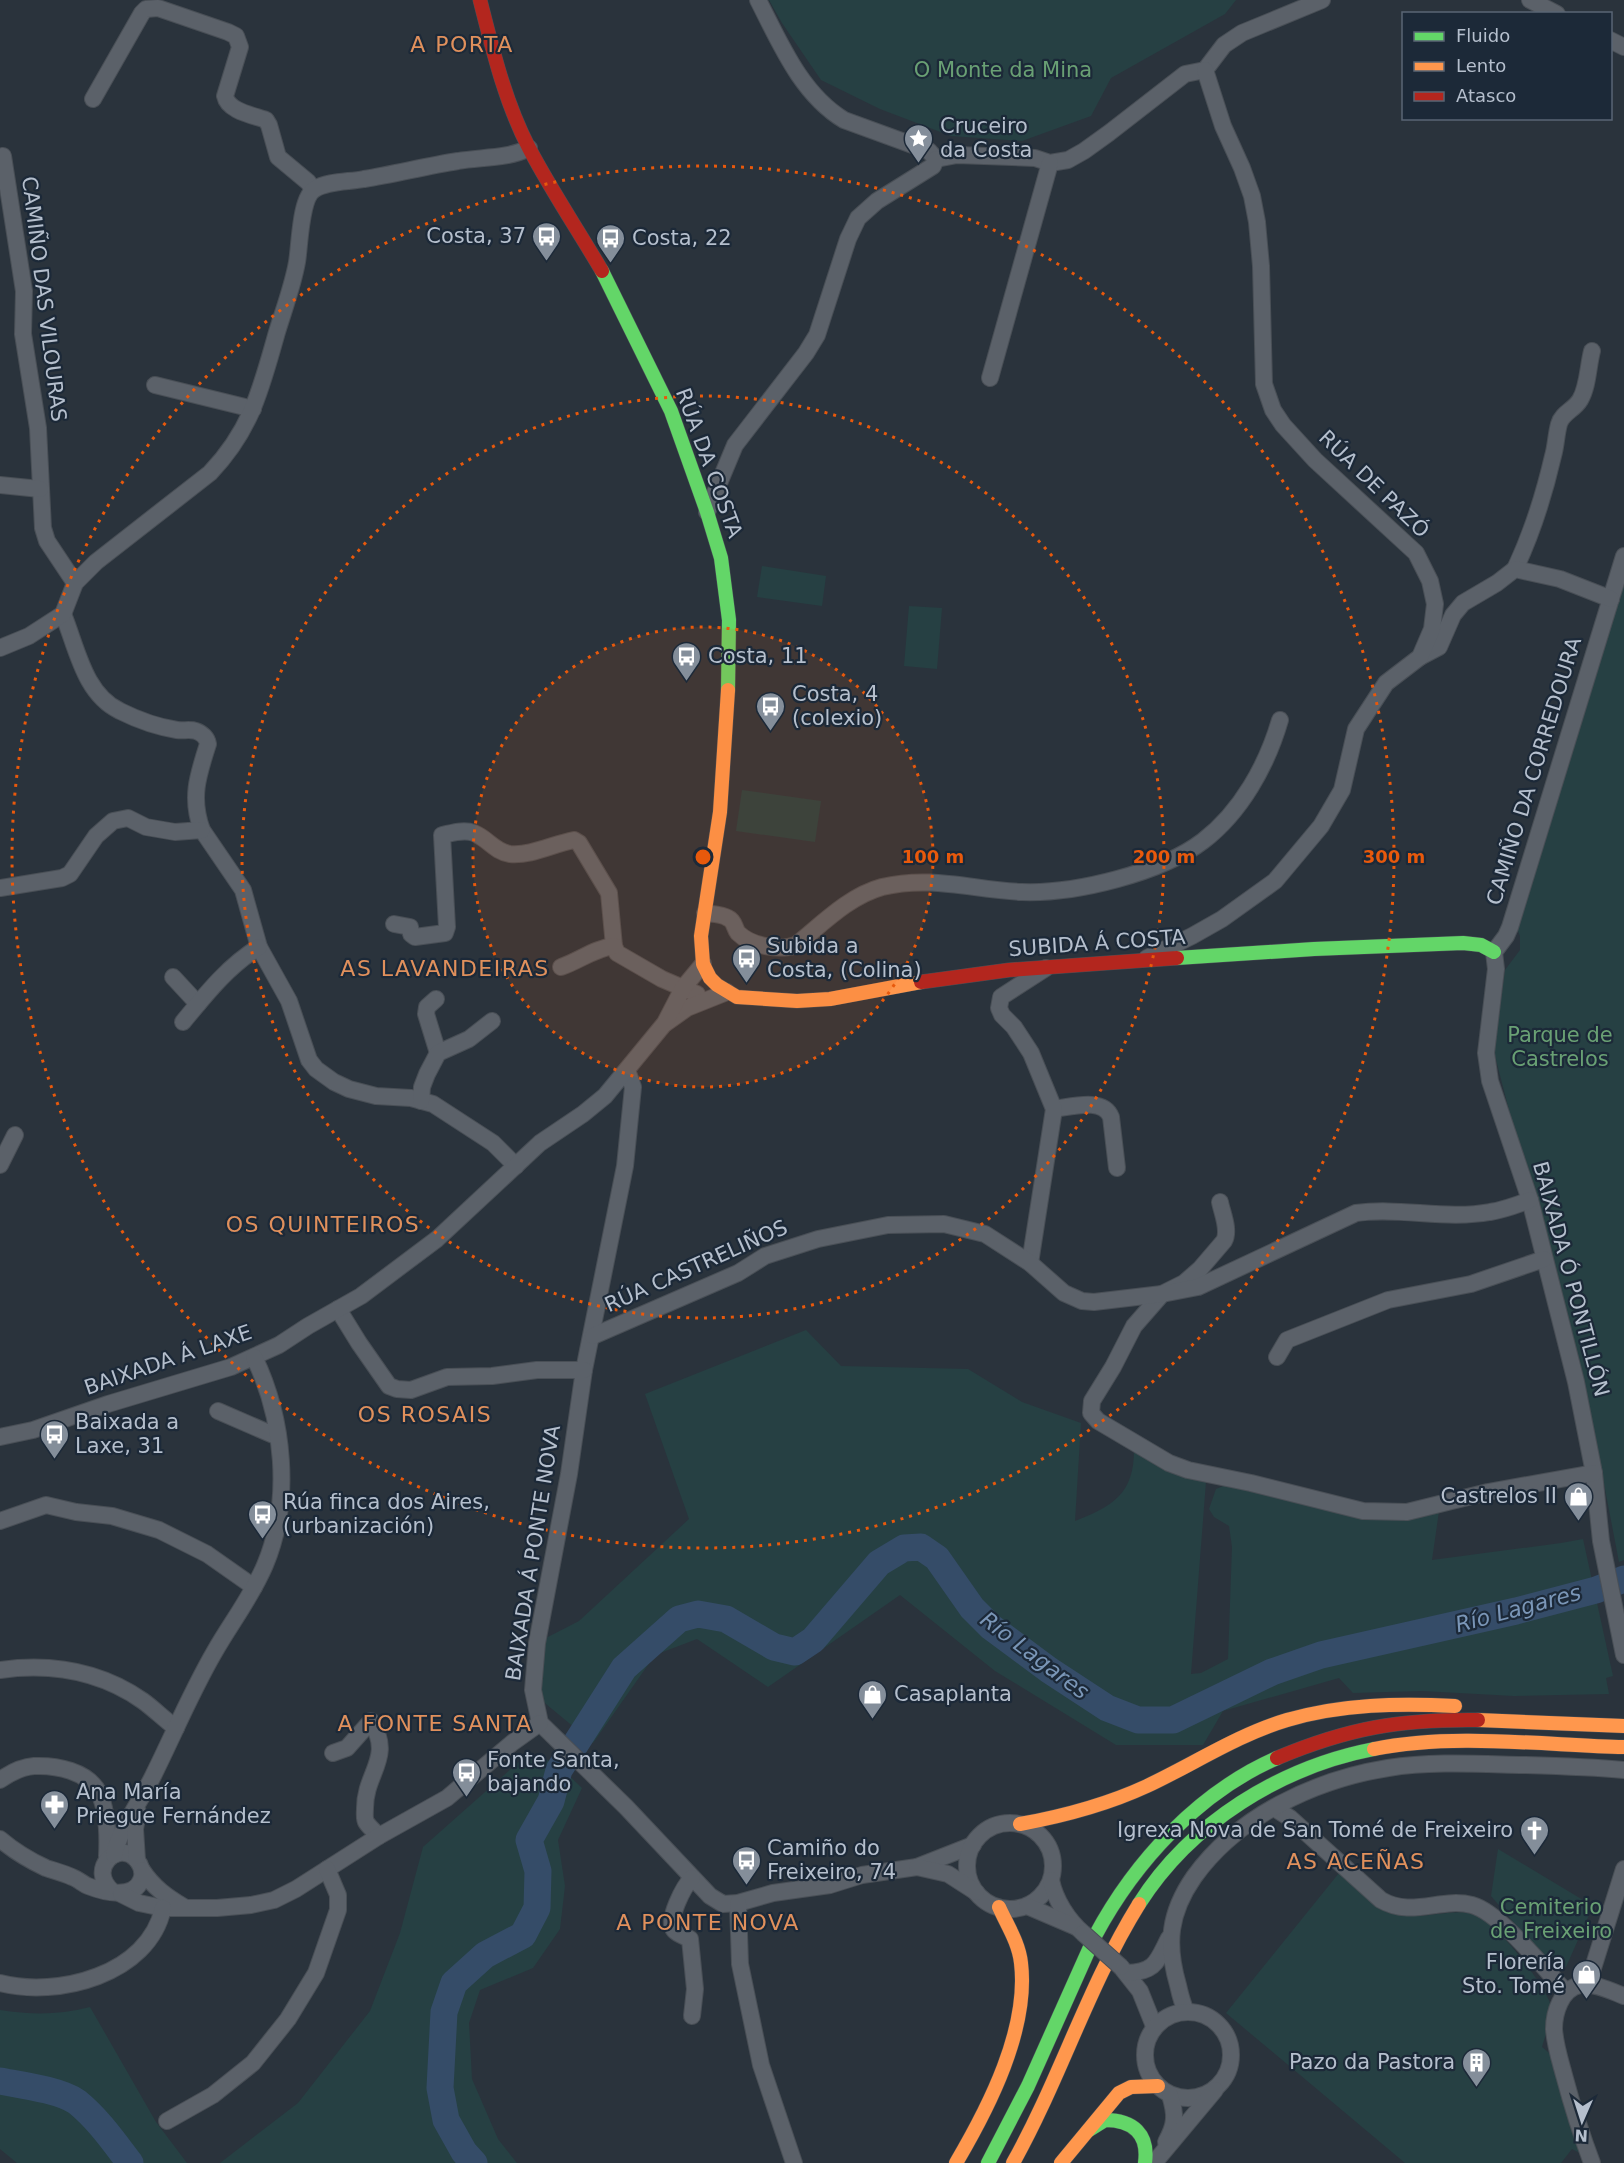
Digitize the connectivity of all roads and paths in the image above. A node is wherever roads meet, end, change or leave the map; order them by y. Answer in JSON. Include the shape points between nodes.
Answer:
{"nodes":[{"id":1,"x":480,"y":0,"type":"edge"},
{"id":2,"x":758,"y":0,"type":"edge"},
{"id":3,"x":1322,"y":0,"type":"edge"},
{"id":4,"x":1530,"y":0,"type":"edge"},
{"id":5,"x":1553,"y":12,"type":"edge"},
{"id":6,"x":1205,"y":70,"type":"junction"},
{"id":7,"x":93,"y":99,"type":"dead end"},
{"id":8,"x":529,"y":148,"type":"junction"},
{"id":9,"x":3,"y":156,"type":"dead end"},
{"id":10,"x":936,"y":159,"type":"junction"},
{"id":11,"x":1050,"y":163,"type":"junction"},
{"id":12,"x":313,"y":189,"type":"junction"},
{"id":13,"x":1592,"y":351,"type":"dead end"},
{"id":14,"x":990,"y":378,"type":"dead end"},
{"id":15,"x":155,"y":385,"type":"dead end"},
{"id":16,"x":253,"y":410,"type":"junction"},
{"id":17,"x":0,"y":485,"type":"edge"},
{"id":18,"x":40,"y":489,"type":"junction"},
{"id":19,"x":707,"y":512,"type":"junction"},
{"id":20,"x":1624,"y":556,"type":"edge"},
{"id":21,"x":1515,"y":569,"type":"junction"},
{"id":22,"x":75,"y":583,"type":"junction"},
{"id":23,"x":1611,"y":599,"type":"junction"},
{"id":24,"x":63,"y":614,"type":"junction"},
{"id":25,"x":0,"y":648,"type":"edge"},
{"id":26,"x":1420,"y":657,"type":"junction"},
{"id":27,"x":1280,"y":720,"type":"dead end"},
{"id":28,"x":202,"y":830,"type":"junction"},
{"id":29,"x":0,"y":888,"type":"edge"},
{"id":30,"x":705,"y":913,"type":"junction"},
{"id":31,"x":394,"y":924,"type":"dead end"},
{"id":32,"x":614,"y":946,"type":"junction"},
{"id":33,"x":259,"y":947,"type":"junction"},
{"id":34,"x":1494,"y":952,"type":"junction"},
{"id":35,"x":1140,"y":962,"type":"junction"},
{"id":36,"x":561,"y":967,"type":"dead end"},
{"id":37,"x":1046,"y":968,"type":"junction"},
{"id":38,"x":707,"y":971,"type":"junction"},
{"id":39,"x":173,"y":977,"type":"dead end"},
{"id":40,"x":727,"y":992,"type":"junction"},
{"id":41,"x":689,"y":997,"type":"junction"},
{"id":42,"x":436,"y":999,"type":"dead end"},
{"id":43,"x":198,"y":1004,"type":"junction"},
{"id":44,"x":492,"y":1021,"type":"dead end"},
{"id":45,"x":183,"y":1022,"type":"dead end"},
{"id":46,"x":438,"y":1053,"type":"junction"},
{"id":47,"x":627,"y":1070,"type":"junction"},
{"id":48,"x":421,"y":1101,"type":"junction"},
{"id":49,"x":1054,"y":1109,"type":"junction"},
{"id":50,"x":15,"y":1135,"type":"dead end"},
{"id":51,"x":0,"y":1165,"type":"edge"},
{"id":52,"x":516,"y":1166,"type":"junction"},
{"id":53,"x":1117,"y":1168,"type":"dead end"},
{"id":54,"x":1530,"y":1200,"type":"junction"},
{"id":55,"x":1220,"y":1202,"type":"dead end"},
{"id":56,"x":1544,"y":1259,"type":"junction"},
{"id":57,"x":1030,"y":1263,"type":"junction"},
{"id":58,"x":1162,"y":1294,"type":"junction"},
{"id":59,"x":338,"y":1309,"type":"junction"},
{"id":60,"x":592,"y":1336,"type":"junction"},
{"id":61,"x":254,"y":1357,"type":"junction"},
{"id":62,"x":1277,"y":1357,"type":"dead end"},
{"id":63,"x":584,"y":1370,"type":"junction"},
{"id":64,"x":218,"y":1411,"type":"dead end"},
{"id":65,"x":0,"y":1437,"type":"edge"},
{"id":66,"x":278,"y":1437,"type":"junction"},
{"id":67,"x":1594,"y":1473,"type":"junction"},
{"id":68,"x":0,"y":1521,"type":"edge"},
{"id":69,"x":254,"y":1587,"type":"junction"},
{"id":70,"x":1624,"y":1654,"type":"edge"},
{"id":71,"x":0,"y":1670,"type":"edge"},
{"id":72,"x":540,"y":1723,"type":"junction"},
{"id":73,"x":1552,"y":1723,"type":"junction"},
{"id":74,"x":1624,"y":1726,"type":"edge"},
{"id":75,"x":176,"y":1728,"type":"junction"},
{"id":76,"x":1624,"y":1747,"type":"edge"},
{"id":77,"x":333,"y":1753,"type":"dead end"},
{"id":78,"x":1624,"y":1770,"type":"edge"},
{"id":79,"x":0,"y":1780,"type":"edge"},
{"id":80,"x":140,"y":1802,"type":"junction"},
{"id":81,"x":1274,"y":1808,"type":"junction"},
{"id":82,"x":1020,"y":1824,"type":"junction"},
{"id":83,"x":379,"y":1836,"type":"junction"},
{"id":84,"x":0,"y":1839,"type":"edge"},
{"id":85,"x":972,"y":1845,"type":"junction"},
{"id":86,"x":108,"y":1861,"type":"junction"},
{"id":87,"x":140,"y":1865,"type":"junction"},
{"id":88,"x":917,"y":1867,"type":"junction"},
{"id":89,"x":327,"y":1869,"type":"junction"},
{"id":90,"x":1624,"y":1869,"type":"edge"},
{"id":91,"x":72,"y":1877,"type":"junction"},
{"id":92,"x":692,"y":1878,"type":"junction"},
{"id":93,"x":1051,"y":1880,"type":"junction"},
{"id":94,"x":117,"y":1892,"type":"junction"},
{"id":95,"x":976,"y":1892,"type":"junction"},
{"id":96,"x":738,"y":1903,"type":"junction"},
{"id":97,"x":1027,"y":1906,"type":"junction"},
{"id":98,"x":184,"y":1907,"type":"junction"},
{"id":99,"x":999,"y":1907,"type":"junction"},
{"id":100,"x":163,"y":1908,"type":"junction"},
{"id":101,"x":1080,"y":1930,"type":"junction"},
{"id":102,"x":1170,"y":1937,"type":"junction"},
{"id":103,"x":1124,"y":1970,"type":"junction"},
{"id":104,"x":0,"y":1983,"type":"edge"},
{"id":105,"x":1588,"y":1984,"type":"junction"},
{"id":106,"x":1566,"y":1992,"type":"junction"},
{"id":107,"x":1624,"y":1996,"type":"edge"},
{"id":108,"x":1186,"y":2011,"type":"junction"},
{"id":109,"x":692,"y":2016,"type":"dead end"},
{"id":110,"x":1154,"y":2026,"type":"junction"},
{"id":111,"x":1218,"y":2086,"type":"junction"},
{"id":112,"x":1164,"y":2091,"type":"junction"},
{"id":113,"x":167,"y":2121,"type":"dead end"},
{"id":114,"x":1089,"y":2130,"type":"junction"},
{"id":115,"x":794,"y":2163,"type":"edge"},
{"id":116,"x":956,"y":2163,"type":"edge"},
{"id":117,"x":988,"y":2163,"type":"edge"},
{"id":118,"x":1013,"y":2163,"type":"edge"},
{"id":119,"x":1061,"y":2163,"type":"edge"},
{"id":120,"x":1145,"y":2163,"type":"edge"},
{"id":121,"x":1152,"y":2163,"type":"edge"},
{"id":122,"x":1592,"y":2163,"type":"edge"}],
"edges":[{"from":1,"to":8,"type":"main road","name":"RÚA DA COSTA","via":[[495,60]]},
{"from":2,"to":10,"type":"street","via":[[795,70],[831,112],[929,151]]},
{"from":3,"to":6,"type":"street","via":[[1242,33],[1224,45]]},
{"from":4,"to":5,"type":"street"},
{"from":6,"to":11,"type":"street","via":[[1185,74],[1084,151],[1068,160]]},
{"from":6,"to":26,"type":"street","name":"RÚA DE PAZÓ","via":[[1249,187],[1257,222],[1262,362],[1268,397],[1297,442],[1416,553],[1436,604],[1432,629]]},
{"from":7,"to":12,"type":"street","via":[[146,9],[158,8],[228,32],[236,36],[240,47],[226,102],[266,120],[278,158]]},
{"from":8,"to":12,"type":"street"},
{"from":8,"to":19,"type":"main road","name":"RÚA DA COSTA","via":[[610,284],[671,411]]},
{"from":9,"to":18,"type":"street","name":"CAMIÑO DAS VILOURAS","via":[[24,291],[23,334],[38,428]]},
{"from":10,"to":11,"type":"street","via":[[957,155],[1035,158]]},
{"from":10,"to":19,"type":"street","via":[[933,166],[877,201],[858,218],[817,335],[735,445]]},
{"from":11,"to":14,"type":"street"},
{"from":12,"to":16,"type":"street","via":[[306,199],[297,263]]},
{"from":13,"to":21,"type":"street","via":[[1579,402],[1559,424],[1542,495]]},
{"from":15,"to":16,"type":"street"},
{"from":16,"to":22,"type":"street","via":[[238,440],[210,473],[96,562]]},
{"from":17,"to":18,"type":"street"},
{"from":18,"to":22,"type":"street","name":"CAMIÑO DAS VILOURAS","via":[[47,541]]},
{"from":19,"to":30,"type":"main road","name":"RÚA DA COSTA","via":[[726,587],[729,647],[720,812]]},
{"from":20,"to":23,"type":"street","name":"CAMIÑO DA CORREDOURA"},
{"from":21,"to":23,"type":"street","via":[[1560,579]]},
{"from":21,"to":26,"type":"street","via":[[1463,603],[1438,647]]},
{"from":22,"to":24,"type":"street"},
{"from":23,"to":34,"type":"street","name":"CAMIÑO DA CORREDOURA","via":[[1510,927]]},
{"from":24,"to":25,"type":"street","via":[[29,636]]},
{"from":24,"to":28,"type":"street","via":[[86,674],[107,704],[147,723],[196,731],[207,739],[195,783]]},
{"from":26,"to":35,"type":"street","name":"RÚA DE PAZÓ","via":[[1386,683],[1356,729],[1342,790],[1321,826],[1275,880],[1222,919]]},
{"from":27,"to":30,"type":"street","via":[[1272,748],[1230,814],[1203,841],[1145,870],[1065,891],[1022,892],[910,881],[853,899],[796,945],[786,948],[772,948],[744,938],[728,917]]},
{"from":28,"to":29,"type":"street","via":[[175,832],[146,827],[128,818],[113,821],[96,836],[70,874]]},
{"from":28,"to":33,"type":"street","via":[[243,890]]},
{"from":30,"to":38,"type":"main road","name":"RÚA DA COSTA","via":[[701,936]]},
{"from":31,"to":32,"type":"street","via":[[410,927],[416,937],[445,933],[442,835],[466,831],[500,851],[513,854],[574,840],[609,892]]},
{"from":32,"to":36,"type":"street"},
{"from":32,"to":41,"type":"street","via":[[621,956]]},
{"from":33,"to":43,"type":"street","via":[[240,959]]},
{"from":33,"to":48,"type":"street","via":[[288,1001],[309,1060],[316,1069],[349,1089]]},
{"from":34,"to":35,"type":"main road","name":"SUBIDA Á COSTA","via":[[1481,945],[1463,943]]},
{"from":34,"to":54,"type":"street","name":"BAIXADA Ó PONTILLÓN","via":[[1496,969],[1486,1053],[1490,1081]]},
{"from":35,"to":37,"type":"main road","name":"SUBIDA Á COSTA"},
{"from":37,"to":40,"type":"main road","name":"SUBIDA Á COSTA","via":[[947,977],[830,999],[773,1001]]},
{"from":37,"to":49,"type":"street","via":[[1001,997],[999,1008],[1031,1053]]},
{"from":38,"to":40,"type":"main road","name":"SUBIDA Á COSTA"},
{"from":38,"to":41,"type":"street","name":"BAIXADA Á LAXE"},
{"from":39,"to":43,"type":"street"},
{"from":40,"to":41,"type":"street"},
{"from":41,"to":47,"type":"street","name":"BAIXADA Á LAXE"},
{"from":42,"to":46,"type":"street","via":[[426,1014]]},
{"from":43,"to":45,"type":"street"},
{"from":44,"to":46,"type":"street","via":[[468,1039]]},
{"from":46,"to":48,"type":"street","via":[[424,1080]]},
{"from":47,"to":52,"type":"street","name":"BAIXADA Á LAXE","via":[[597,1102],[540,1143]]},
{"from":47,"to":60,"type":"street","name":"BAIXADA Á PONTE NOVA","via":[[633,1087],[630,1134]]},
{"from":48,"to":52,"type":"street","via":[[433,1104],[493,1143]]},
{"from":49,"to":53,"type":"street","via":[[1094,1105],[1109,1111]]},
{"from":49,"to":57,"type":"street"},
{"from":50,"to":51,"type":"street"},
{"from":52,"to":59,"type":"street","name":"BAIXADA Á LAXE","via":[[436,1239],[382,1282]]},
{"from":54,"to":56,"type":"street","name":"BAIXADA Ó PONTILLÓN"},
{"from":54,"to":58,"type":"street","name":"RÚA CASTRELIÑOS","via":[[1471,1214],[1356,1213],[1198,1287]]},
{"from":55,"to":58,"type":"street","via":[[1227,1236],[1224,1241],[1192,1276]]},
{"from":56,"to":62,"type":"street","via":[[1471,1284],[1388,1300],[1287,1340]]},
{"from":56,"to":67,"type":"street","name":"BAIXADA Ó PONTILLÓN","via":[[1576,1382]]},
{"from":57,"to":58,"type":"street","name":"RÚA CASTRELIÑOS","via":[[1064,1293],[1082,1301]]},
{"from":57,"to":60,"type":"street","name":"RÚA CASTRELIÑOS","via":[[985,1234],[944,1224],[888,1225],[818,1239],[765,1256],[738,1273]]},
{"from":58,"to":67,"type":"street","via":[[1134,1326],[1090,1407],[1098,1421],[1188,1470],[1363,1511],[1383,1512],[1407,1512],[1488,1492]]},
{"from":59,"to":61,"type":"street","name":"BAIXADA Á LAXE"},
{"from":59,"to":63,"type":"street","via":[[389,1386],[397,1389],[411,1390],[447,1377]]},
{"from":60,"to":63,"type":"street","name":"BAIXADA Á PONTE NOVA"},
{"from":61,"to":65,"type":"street","name":"BAIXADA Á LAXE","via":[[33,1430]]},
{"from":61,"to":66,"type":"street","via":[[268,1390]]},
{"from":63,"to":72,"type":"street","name":"BAIXADA Á PONTE NOVA","via":[[537,1643],[533,1690]]},
{"from":64,"to":66,"type":"street"},
{"from":66,"to":69,"type":"street","via":[[278,1515],[271,1549]]},
{"from":67,"to":70,"type":"street","name":"BAIXADA Ó PONTILLÓN","via":[[1602,1548]]},
{"from":68,"to":69,"type":"street","via":[[46,1505],[112,1516],[159,1530],[207,1554]]},
{"from":69,"to":75,"type":"street"},
{"from":71,"to":75,"type":"street","via":[[56,1667],[90,1674],[122,1688]]},
{"from":72,"to":83,"type":"street","via":[[447,1798]]},
{"from":72,"to":92,"type":"street"},
{"from":73,"to":74,"type":"main road"},
{"from":73,"to":82,"type":"main road","via":[[1500,1709],[1417,1703],[1348,1707],[1287,1720],[1226,1744],[1146,1787],[1107,1802]]},
{"from":73,"to":117,"type":"main road","via":[[1445,1720],[1351,1731],[1276,1758],[1235,1780],[1198,1807],[1147,1858],[1107,1914],[1011,2122]]},
{"from":75,"to":80,"type":"street"},
{"from":76,"to":118,"type":"main road","via":[[1462,1741],[1393,1745],[1310,1766],[1235,1806],[1195,1837],[1169,1864],[1124,1928],[1044,2106]]},
{"from":77,"to":83,"type":"street","via":[[347,1748],[371,1721],[379,1734],[381,1751],[365,1797],[365,1817]]},
{"from":78,"to":81,"type":"street","via":[[1480,1764],[1388,1768],[1351,1776]]},
{"from":79,"to":86,"type":"street","via":[[33,1766],[62,1768],[85,1776],[98,1791],[105,1814]]},
{"from":80,"to":86,"type":"street"},
{"from":80,"to":87,"type":"street","via":[[135,1829]]},
{"from":81,"to":102,"type":"street","via":[[1239,1829],[1206,1861],[1189,1885]]},
{"from":81,"to":106,"type":"street","via":[[1389,1904],[1416,1908],[1470,1905],[1495,1917]]},
{"from":82,"to":85,"type":"street","via":[[990,1828]]},
{"from":82,"to":93,"type":"street","via":[[1036,1831],[1048,1845],[1054,1862]]},
{"from":83,"to":89,"type":"street"},
{"from":84,"to":91,"type":"street","via":[[16,1852]]},
{"from":85,"to":88,"type":"street"},
{"from":85,"to":95,"type":"street","via":[[969,1877]]},
{"from":86,"to":87,"type":"street","via":[[123,1853]]},
{"from":86,"to":91,"type":"street","via":[[92,1875]]},
{"from":86,"to":94,"type":"street","via":[[102,1877],[105,1885]]},
{"from":87,"to":94,"type":"street","via":[[142,1879],[137,1887],[130,1892]]},
{"from":87,"to":98,"type":"street","via":[[150,1882]]},
{"from":88,"to":95,"type":"street","via":[[948,1874]]},
{"from":88,"to":96,"type":"street","via":[[862,1875]]},
{"from":89,"to":98,"type":"street","via":[[274,1900],[217,1908]]},
{"from":89,"to":113,"type":"street","via":[[338,1895],[338,1910],[316,1973],[288,2019],[253,2063],[213,2095]]},
{"from":90,"to":105,"type":"street"},
{"from":91,"to":94,"type":"street","via":[[89,1887]]},
{"from":92,"to":96,"type":"street","via":[[723,1904]]},
{"from":92,"to":109,"type":"street","via":[[677,1902],[672,1926],[674,1932],[690,1940],[692,1947]]},
{"from":93,"to":97,"type":"street","via":[[1042,1895]]},
{"from":93,"to":101,"type":"street","via":[[1054,1894]]},
{"from":94,"to":100,"type":"street","via":[[139,1903]]},
{"from":95,"to":99,"type":"street"},
{"from":96,"to":115,"type":"street","via":[[740,1964],[760,2065]]},
{"from":97,"to":99,"type":"street"},
{"from":97,"to":101,"type":"street"},
{"from":98,"to":100,"type":"street"},
{"from":99,"to":116,"type":"main road","via":[[1021,1961],[1023,1985],[1008,2051],[992,2093]]},
{"from":100,"to":104,"type":"street","via":[[144,1945],[105,1973],[53,1988],[18,1988]]},
{"from":101,"to":103,"type":"street","bridge":true},
{"from":102,"to":103,"type":"street","via":[[1157,1962],[1144,1972]]},
{"from":102,"to":108,"type":"street","via":[[1171,1964]]},
{"from":103,"to":110,"type":"street","via":[[1140,1991]]},
{"from":105,"to":106,"type":"street"},
{"from":105,"to":107,"type":"street"},
{"from":106,"to":122,"type":"street","via":[[1554,2027],[1556,2044]]},
{"from":108,"to":110,"type":"street","via":[[1168,2015]]},
{"from":108,"to":111,"type":"street","via":[[1214,2020],[1230,2044],[1227,2074]]},
{"from":110,"to":112,"type":"street","via":[[1144,2050],[1145,2063],[1149,2076]]},
{"from":111,"to":112,"type":"street","via":[[1204,2095],[1187,2098]]},
{"from":111,"to":121,"type":"street"},
{"from":112,"to":114,"type":"main road","via":[[1131,2087],[1119,2093]]},
{"from":112,"to":121,"type":"street","via":[[1175,2109],[1174,2128]]},
{"from":114,"to":119,"type":"main road"},
{"from":114,"to":120,"type":"main road","via":[[1108,2120],[1131,2124],[1143,2137]]}]}
